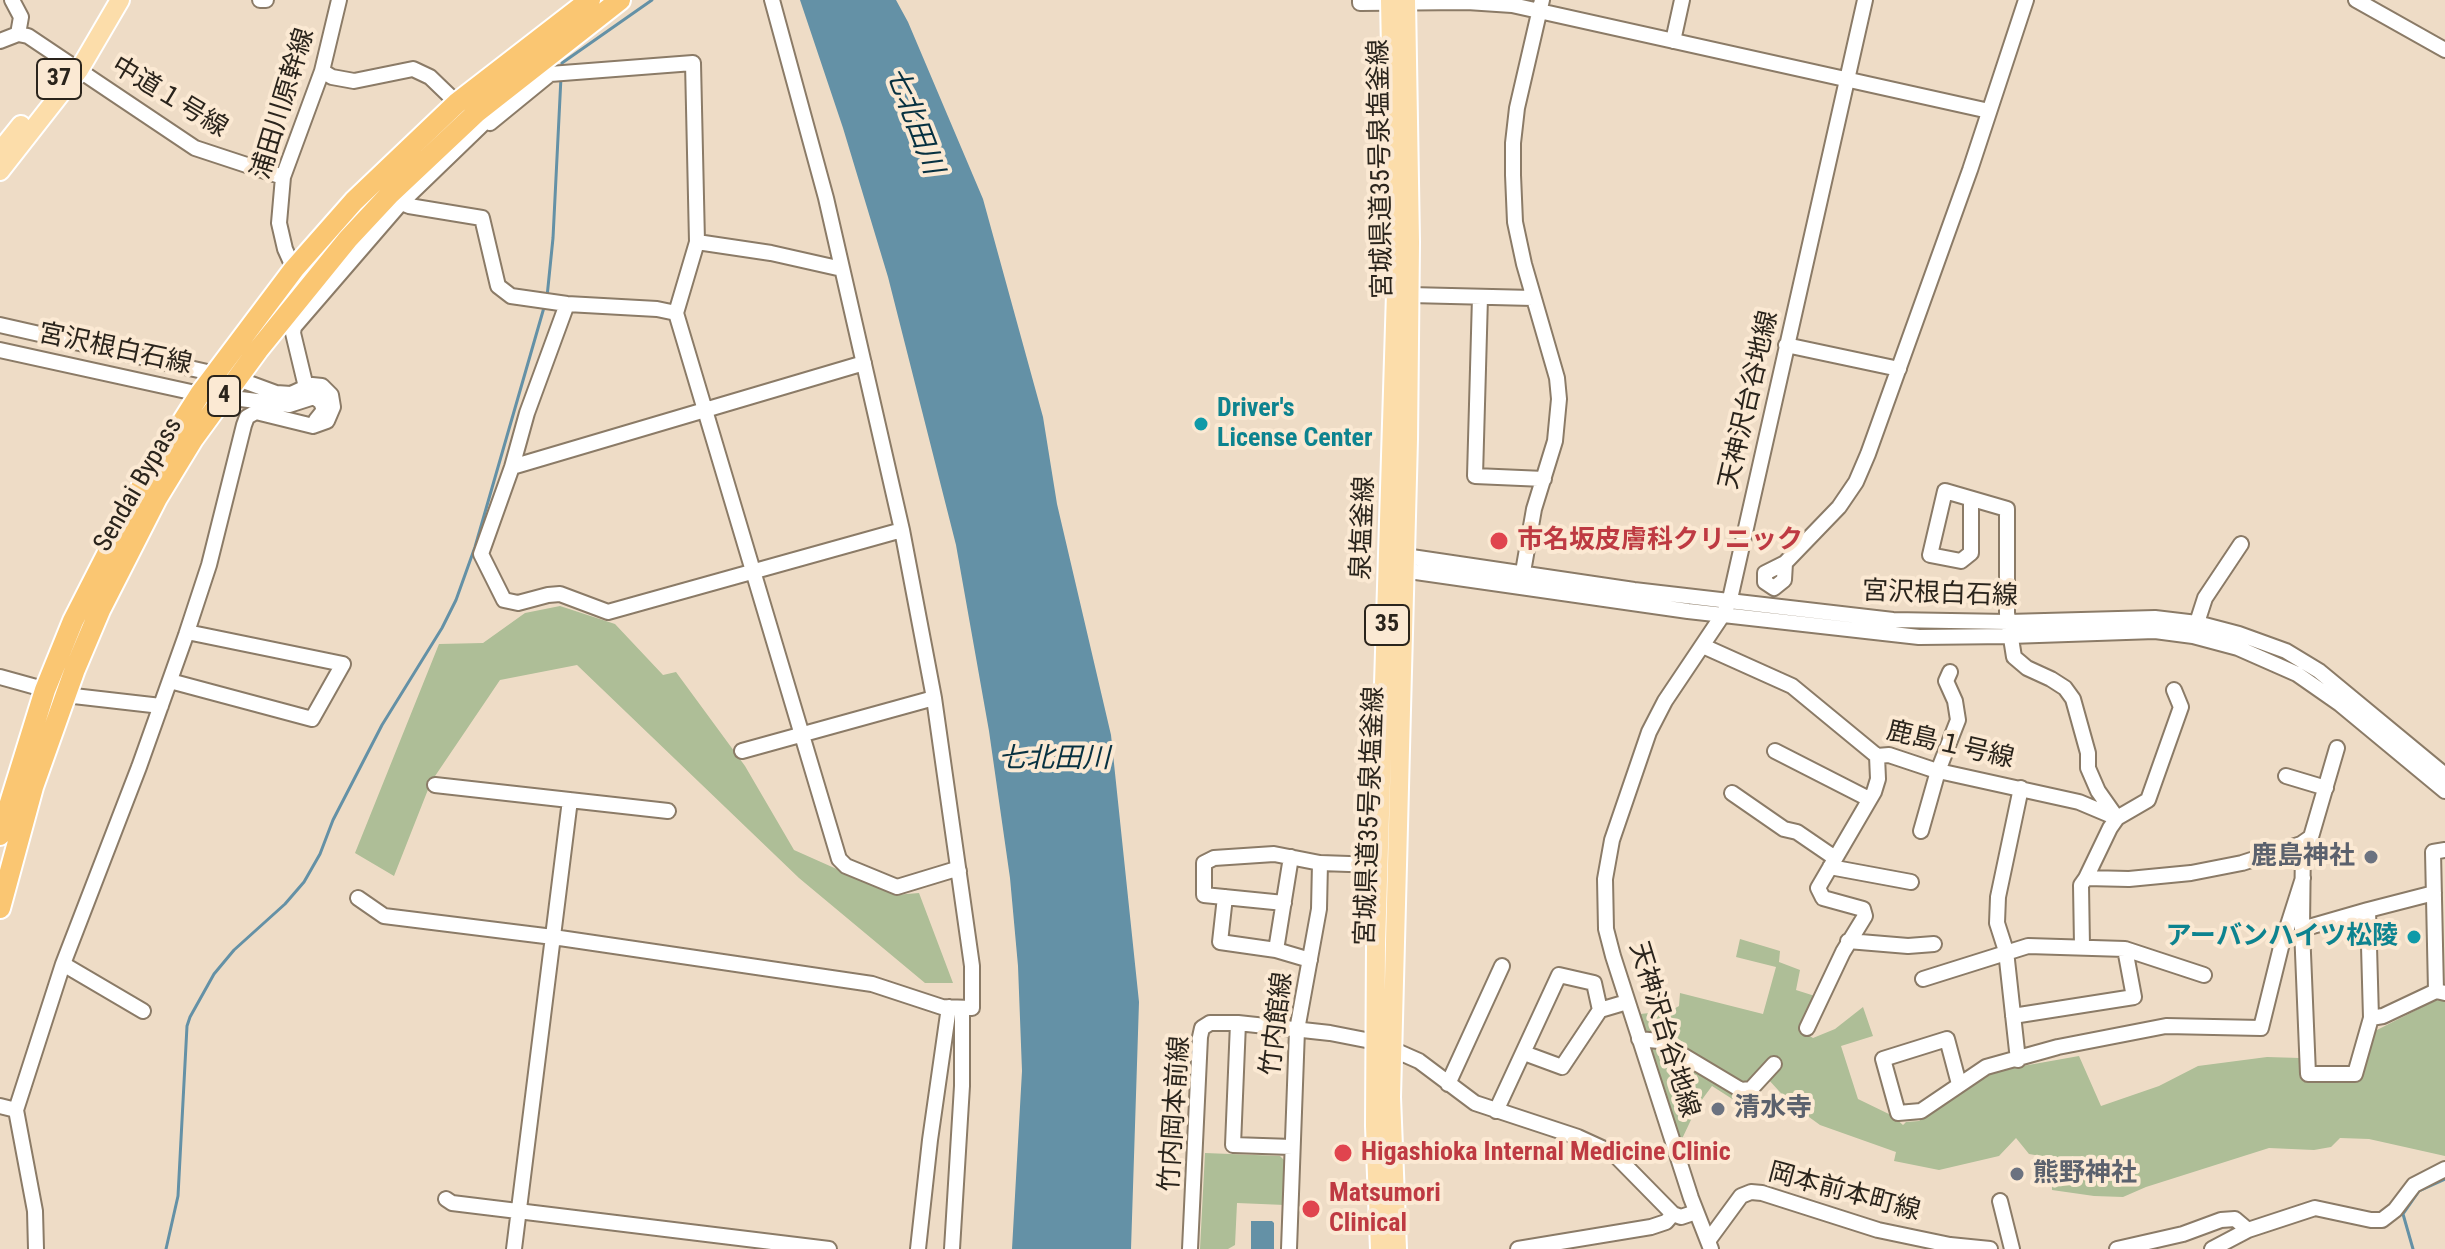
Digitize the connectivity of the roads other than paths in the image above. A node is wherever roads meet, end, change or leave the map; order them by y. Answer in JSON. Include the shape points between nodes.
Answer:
{"nodes":[{"id":1,"x":12,"y":0,"type":"edge"},
{"id":2,"x":107,"y":0,"type":"edge"},
{"id":3,"x":120,"y":0,"type":"edge"},
{"id":4,"x":339,"y":0,"type":"edge"},
{"id":5,"x":590,"y":0,"type":"edge"},
{"id":6,"x":620,"y":0,"type":"edge"},
{"id":7,"x":772,"y":0,"type":"edge"},
{"id":8,"x":1360,"y":0,"type":"edge"},
{"id":9,"x":1682,"y":0,"type":"edge"},
{"id":10,"x":1865,"y":0,"type":"edge"},
{"id":11,"x":2026,"y":0,"type":"edge"},
{"id":12,"x":2356,"y":0,"type":"edge"},
{"id":13,"x":1398,"y":1,"type":"edge"},
{"id":14,"x":1541,"y":5,"type":"edge"},
{"id":15,"x":18,"y":34,"type":"junction"},
{"id":16,"x":0,"y":41,"type":"edge"},
{"id":17,"x":1673,"y":41,"type":"junction"},
{"id":18,"x":2445,"y":50,"type":"edge"},
{"id":19,"x":74,"y":67,"type":"junction"},
{"id":20,"x":322,"y":71,"type":"junction"},
{"id":21,"x":1847,"y":80,"type":"junction"},
{"id":22,"x":1989,"y":111,"type":"junction"},
{"id":23,"x":473,"y":113,"type":"junction"},
{"id":24,"x":2,"y":145,"type":"edge"},
{"id":25,"x":0,"y":171,"type":"edge"},
{"id":26,"x":283,"y":177,"type":"junction"},
{"id":27,"x":395,"y":199,"type":"junction"},
{"id":28,"x":697,"y":242,"type":"junction"},
{"id":29,"x":294,"y":269,"type":"junction"},
{"id":30,"x":842,"y":269,"type":"junction"},
{"id":31,"x":1410,"y":295,"type":"junction"},
{"id":32,"x":1480,"y":297,"type":"junction"},
{"id":33,"x":1533,"y":298,"type":"junction"},
{"id":34,"x":564,"y":304,"type":"junction"},
{"id":35,"x":676,"y":313,"type":"junction"},
{"id":36,"x":0,"y":325,"type":"edge"},
{"id":37,"x":1786,"y":345,"type":"junction"},
{"id":38,"x":0,"y":350,"type":"edge"},
{"id":39,"x":864,"y":363,"type":"junction"},
{"id":40,"x":1899,"y":369,"type":"junction"},
{"id":41,"x":215,"y":373,"type":"junction"},
{"id":42,"x":238,"y":379,"type":"junction"},
{"id":43,"x":306,"y":387,"type":"junction"},
{"id":44,"x":200,"y":394,"type":"junction"},
{"id":45,"x":223,"y":397,"type":"junction"},
{"id":46,"x":706,"y":409,"type":"junction"},
{"id":47,"x":300,"y":423,"type":"junction"},
{"id":48,"x":512,"y":467,"type":"junction"},
{"id":49,"x":1544,"y":479,"type":"junction"},
{"id":50,"x":1971,"y":499,"type":"junction"},
{"id":51,"x":902,"y":530,"type":"junction"},
{"id":52,"x":2241,"y":544,"type":"dead end"},
{"id":53,"x":1397,"y":562,"type":"junction"},
{"id":54,"x":1785,"y":563,"type":"dead end"},
{"id":55,"x":1523,"y":572,"type":"junction"},
{"id":56,"x":753,"y":573,"type":"junction"},
{"id":57,"x":1727,"y":606,"type":"junction"},
{"id":58,"x":2009,"y":629,"type":"junction"},
{"id":59,"x":2195,"y":630,"type":"junction"},
{"id":60,"x":187,"y":632,"type":"junction"},
{"id":61,"x":1703,"y":646,"type":"junction"},
{"id":62,"x":1950,"y":672,"type":"dead end"},
{"id":63,"x":0,"y":677,"type":"edge"},
{"id":64,"x":170,"y":681,"type":"junction"},
{"id":65,"x":2174,"y":690,"type":"dead end"},
{"id":66,"x":55,"y":692,"type":"junction"},
{"id":67,"x":934,"y":698,"type":"junction"},
{"id":68,"x":161,"y":706,"type":"junction"},
{"id":69,"x":802,"y":736,"type":"junction"},
{"id":70,"x":2337,"y":748,"type":"dead end"},
{"id":71,"x":742,"y":751,"type":"dead end"},
{"id":72,"x":1775,"y":751,"type":"dead end"},
{"id":73,"x":1877,"y":756,"type":"junction"},
{"id":74,"x":1938,"y":771,"type":"junction"},
{"id":75,"x":2445,"y":775,"type":"edge"},
{"id":76,"x":2286,"y":776,"type":"dead end"},
{"id":77,"x":435,"y":785,"type":"dead end"},
{"id":78,"x":2021,"y":788,"type":"junction"},
{"id":79,"x":2326,"y":788,"type":"junction"},
{"id":80,"x":2445,"y":791,"type":"edge"},
{"id":81,"x":1732,"y":793,"type":"dead end"},
{"id":82,"x":1869,"y":799,"type":"junction"},
{"id":83,"x":570,"y":800,"type":"junction"},
{"id":84,"x":668,"y":811,"type":"dead end"},
{"id":85,"x":2117,"y":818,"type":"junction"},
{"id":86,"x":1921,"y":831,"type":"dead end"},
{"id":87,"x":0,"y":835,"type":"edge"},
{"id":88,"x":2303,"y":843,"type":"junction"},
{"id":89,"x":2445,"y":850,"type":"edge"},
{"id":90,"x":1291,"y":857,"type":"junction"},
{"id":91,"x":1320,"y":863,"type":"junction"},
{"id":92,"x":1833,"y":863,"type":"junction"},
{"id":93,"x":1378,"y":865,"type":"junction"},
{"id":94,"x":959,"y":871,"type":"junction"},
{"id":95,"x":2086,"y":878,"type":"junction"},
{"id":96,"x":2303,"y":878,"type":"junction"},
{"id":97,"x":1911,"y":882,"type":"dead end"},
{"id":98,"x":2434,"y":893,"type":"junction"},
{"id":99,"x":1225,"y":897,"type":"junction"},
{"id":100,"x":358,"y":898,"type":"dead end"},
{"id":101,"x":1284,"y":903,"type":"junction"},
{"id":102,"x":0,"y":908,"type":"edge"},
{"id":103,"x":2368,"y":910,"type":"junction"},
{"id":104,"x":2302,"y":929,"type":"junction"},
{"id":105,"x":553,"y":937,"type":"junction"},
{"id":106,"x":1848,"y":941,"type":"junction"},
{"id":107,"x":1934,"y":944,"type":"dead end"},
{"id":108,"x":2082,"y":946,"type":"junction"},
{"id":109,"x":2125,"y":949,"type":"junction"},
{"id":110,"x":1276,"y":950,"type":"junction"},
{"id":111,"x":2006,"y":951,"type":"junction"},
{"id":112,"x":1310,"y":960,"type":"junction"},
{"id":113,"x":63,"y":964,"type":"junction"},
{"id":114,"x":1502,"y":966,"type":"dead end"},
{"id":115,"x":2204,"y":975,"type":"dead end"},
{"id":116,"x":1923,"y":979,"type":"dead end"},
{"id":117,"x":2441,"y":992,"type":"edge"},
{"id":118,"x":1627,"y":1002,"type":"junction"},
{"id":119,"x":956,"y":1007,"type":"junction"},
{"id":120,"x":1600,"y":1010,"type":"junction"},
{"id":121,"x":143,"y":1011,"type":"dead end"},
{"id":122,"x":2013,"y":1016,"type":"junction"},
{"id":123,"x":2371,"y":1018,"type":"junction"},
{"id":124,"x":1238,"y":1023,"type":"junction"},
{"id":125,"x":1807,"y":1028,"type":"dead end"},
{"id":126,"x":1297,"y":1030,"type":"junction"},
{"id":127,"x":1639,"y":1039,"type":"junction"},
{"id":128,"x":1384,"y":1045,"type":"junction"},
{"id":129,"x":1524,"y":1053,"type":"junction"},
{"id":130,"x":2018,"y":1060,"type":"junction"},
{"id":131,"x":1774,"y":1064,"type":"dead end"},
{"id":132,"x":1448,"y":1084,"type":"junction"},
{"id":133,"x":1959,"y":1084,"type":"junction"},
{"id":134,"x":0,"y":1106,"type":"edge"},
{"id":135,"x":16,"y":1110,"type":"junction"},
{"id":136,"x":1496,"y":1111,"type":"junction"},
{"id":137,"x":1292,"y":1147,"type":"junction"},
{"id":138,"x":2445,"y":1169,"type":"edge"},
{"id":139,"x":446,"y":1199,"type":"dead end"},
{"id":140,"x":2000,"y":1201,"type":"dead end"},
{"id":141,"x":519,"y":1212,"type":"junction"},
{"id":142,"x":1696,"y":1212,"type":"junction"},
{"id":143,"x":1673,"y":1214,"type":"junction"},
{"id":144,"x":2248,"y":1230,"type":"junction"},
{"id":145,"x":1710,"y":1245,"type":"edge"},
{"id":146,"x":774,"y":1246,"type":"edge"},
{"id":147,"x":36,"y":1249,"type":"edge"},
{"id":148,"x":514,"y":1249,"type":"edge"},
{"id":149,"x":829,"y":1249,"type":"edge"},
{"id":150,"x":918,"y":1249,"type":"edge"},
{"id":151,"x":952,"y":1249,"type":"edge"},
{"id":152,"x":1190,"y":1249,"type":"edge"},
{"id":153,"x":1289,"y":1249,"type":"edge"},
{"id":154,"x":1380,"y":1249,"type":"edge"},
{"id":155,"x":1397,"y":1249,"type":"edge"},
{"id":156,"x":1518,"y":1249,"type":"edge"},
{"id":157,"x":1990,"y":1249,"type":"edge"},
{"id":158,"x":2012,"y":1249,"type":"edge"},
{"id":159,"x":2117,"y":1249,"type":"edge"},
{"id":160,"x":2212,"y":1249,"type":"edge"}],
"edges":[{"from":1,"to":15,"type":"street","via":[[21,17]]},
{"from":2,"to":19,"type":"main road","number":"37"},
{"from":3,"to":19,"type":"main road","number":"37"},
{"from":4,"to":20,"type":"street","name":"浦田川原幹線"},
{"from":5,"to":23,"type":"highway","name":"Sendai Bypass","number":"4"},
{"from":6,"to":23,"type":"highway","name":"Sendai Bypass","number":"4"},
{"from":7,"to":30,"type":"street"},
{"from":8,"to":13,"type":"street"},
{"from":9,"to":17,"type":"street"},
{"from":10,"to":21,"type":"street","name":"天神沢台谷地線"},
{"from":11,"to":22,"type":"street"},
{"from":12,"to":18,"type":"street"},
{"from":13,"to":14,"type":"street"},
{"from":13,"to":31,"type":"main road","name":"宮城県道35号泉塩釜線","number":"35","via":[[1409,85]]},
{"from":13,"to":53,"type":"main road","name":"泉塩釜線","number":"35"},
{"from":14,"to":17,"type":"street"},
{"from":14,"to":33,"type":"street","via":[[1513,143],[1515,222]]},
{"from":15,"to":16,"type":"street"},
{"from":15,"to":19,"type":"street","name":"中道１号線"},
{"from":17,"to":21,"type":"street"},
{"from":19,"to":24,"type":"main road","number":"37"},
{"from":19,"to":25,"type":"main road","number":"37"},
{"from":19,"to":26,"type":"street","name":"中道１号線","via":[[195,148]]},
{"from":20,"to":23,"type":"street","via":[[354,81],[413,69]]},
{"from":20,"to":26,"type":"street","name":"浦田川原幹線"},
{"from":21,"to":22,"type":"street"},
{"from":21,"to":37,"type":"street","name":"天神沢台谷地線"},
{"from":22,"to":40,"type":"street"},
{"from":23,"to":27,"type":"highway","name":"Sendai Bypass","number":"4"},
{"from":23,"to":28,"type":"street","via":[[490,123],[550,74],[693,63]]},
{"from":23,"to":29,"type":"highway","name":"Sendai Bypass","number":"4","via":[[354,201]]},
{"from":26,"to":29,"type":"street","name":"浦田川原幹線","via":[[279,223]]},
{"from":27,"to":34,"type":"street","via":[[482,218],[498,286],[511,296]]},
{"from":27,"to":42,"type":"highway","name":"Sendai Bypass","number":"4","via":[[348,239]]},
{"from":27,"to":43,"type":"street","via":[[294,327]]},
{"from":28,"to":30,"type":"street"},
{"from":28,"to":35,"type":"street"},
{"from":29,"to":41,"type":"highway","name":"Sendai Bypass","number":"4"},
{"from":30,"to":39,"type":"street"},
{"from":31,"to":32,"type":"street"},
{"from":31,"to":53,"type":"main road","name":"宮城県道35号泉塩釜線","number":"35"},
{"from":32,"to":33,"type":"street"},
{"from":32,"to":49,"type":"street","via":[[1475,476]]},
{"from":33,"to":49,"type":"street","via":[[1559,399]]},
{"from":34,"to":35,"type":"street"},
{"from":34,"to":48,"type":"street"},
{"from":35,"to":46,"type":"street"},
{"from":36,"to":41,"type":"street","name":"宮沢根白石線"},
{"from":37,"to":40,"type":"street"},
{"from":37,"to":57,"type":"street","name":"天神沢台谷地線"},
{"from":38,"to":44,"type":"street","name":"宮沢根白石線"},
{"from":39,"to":46,"type":"street"},
{"from":39,"to":51,"type":"street"},
{"from":40,"to":54,"type":"street","via":[[1856,482],[1825,524]]},
{"from":41,"to":42,"type":"street","name":"宮沢根白石線"},
{"from":41,"to":44,"type":"highway","name":"Sendai Bypass","number":"4"},
{"from":42,"to":43,"type":"street","name":"宮沢根白石線","via":[[284,394]]},
{"from":42,"to":45,"type":"highway","name":"Sendai Bypass","number":"4"},
{"from":43,"to":47,"type":"street","via":[[327,389],[332,413],[321,425]]},
{"from":44,"to":45,"type":"street","name":"宮沢根白石線"},
{"from":44,"to":66,"type":"highway","name":"Sendai Bypass","number":"4","via":[[143,484],[73,621]]},
{"from":45,"to":47,"type":"street","name":"宮沢根白石線","via":[[289,405],[318,399],[323,415]]},
{"from":45,"to":66,"type":"highway","name":"Sendai Bypass","number":"4","via":[[157,498]]},
{"from":46,"to":48,"type":"street"},
{"from":46,"to":56,"type":"street"},
{"from":47,"to":60,"type":"street","via":[[263,412],[247,417]]},
{"from":48,"to":56,"type":"street","via":[[481,554],[504,600],[518,603],[560,594],[608,612]]},
{"from":49,"to":55,"type":"street"},
{"from":50,"to":50,"type":"street","via":[[1945,491],[1930,555],[1961,561],[1971,553]]},
{"from":50,"to":58,"type":"street","via":[[2007,509]]},
{"from":51,"to":56,"type":"street"},
{"from":51,"to":67,"type":"street"},
{"from":52,"to":59,"type":"street","via":[[2205,598]]},
{"from":53,"to":55,"type":"street"},
{"from":53,"to":57,"type":"street","via":[[1688,611]]},
{"from":53,"to":93,"type":"main road","name":"泉塩釜線","number":"35"},
{"from":53,"to":128,"type":"main road","name":"宮城県道35号泉塩釜線","number":"35"},
{"from":55,"to":57,"type":"street"},
{"from":56,"to":69,"type":"street"},
{"from":57,"to":58,"type":"street","via":[[1919,637]]},
{"from":57,"to":61,"type":"street","name":"天神沢台谷地線"},
{"from":58,"to":59,"type":"street"},
{"from":58,"to":85,"type":"street","via":[[2014,657],[2065,688],[2073,699],[2088,768]]},
{"from":59,"to":75,"type":"street","via":[[2239,634],[2286,651],[2319,671]]},
{"from":59,"to":80,"type":"street","via":[[2297,674]]},
{"from":60,"to":64,"type":"street"},
{"from":60,"to":64,"type":"street","via":[[343,664],[312,719]]},
{"from":61,"to":73,"type":"street","name":"鹿島１号線","via":[[1792,686]]},
{"from":61,"to":118,"type":"street","name":"天神沢台谷地線","via":[[1649,732],[1608,858],[1606,929]]},
{"from":62,"to":74,"type":"street","via":[[1946,681],[1958,720]]},
{"from":63,"to":66,"type":"street"},
{"from":64,"to":68,"type":"street"},
{"from":65,"to":85,"type":"street","via":[[2181,707],[2148,800]]},
{"from":66,"to":68,"type":"street"},
{"from":66,"to":87,"type":"highway","name":"Sendai Bypass","number":"4"},
{"from":66,"to":102,"type":"highway","name":"Sendai Bypass","number":"4"},
{"from":67,"to":69,"type":"street"},
{"from":67,"to":94,"type":"street"},
{"from":68,"to":113,"type":"street"},
{"from":69,"to":71,"type":"street"},
{"from":69,"to":94,"type":"street","via":[[839,859],[846,866],[897,887]]},
{"from":70,"to":79,"type":"street"},
{"from":72,"to":82,"type":"street"},
{"from":73,"to":74,"type":"street","name":"鹿島１号線"},
{"from":73,"to":82,"type":"street","via":[[1878,779]]},
{"from":74,"to":78,"type":"street","name":"鹿島１号線"},
{"from":74,"to":86,"type":"street"},
{"from":76,"to":79,"type":"street"},
{"from":77,"to":83,"type":"street"},
{"from":78,"to":85,"type":"street","name":"鹿島１号線"},
{"from":78,"to":111,"type":"street","via":[[1998,897],[1997,923]]},
{"from":79,"to":88,"type":"street","via":[[2311,837]]},
{"from":81,"to":92,"type":"street","via":[[1784,829],[1797,832]]},
{"from":82,"to":92,"type":"street"},
{"from":83,"to":84,"type":"street"},
{"from":83,"to":105,"type":"street"},
{"from":85,"to":95,"type":"street"},
{"from":88,"to":95,"type":"street","via":[[2191,873]]},
{"from":88,"to":96,"type":"street"},
{"from":89,"to":98,"type":"street","via":[[2433,852]]},
{"from":90,"to":91,"type":"street"},
{"from":90,"to":99,"type":"street","via":[[1214,858],[1204,863],[1204,895]]},
{"from":90,"to":101,"type":"street"},
{"from":91,"to":93,"type":"street"},
{"from":91,"to":112,"type":"street","name":"竹内館線"},
{"from":92,"to":97,"type":"street"},
{"from":92,"to":106,"type":"street","via":[[1818,888],[1823,898],[1863,909],[1865,916]]},
{"from":93,"to":128,"type":"main road","name":"泉塩釜線","number":"35"},
{"from":94,"to":119,"type":"street","via":[[972,1008]]},
{"from":95,"to":108,"type":"street","via":[[2081,885]]},
{"from":96,"to":104,"type":"street"},
{"from":96,"to":130,"type":"street","via":[[2261,1028],[2166,1026]]},
{"from":98,"to":103,"type":"street"},
{"from":98,"to":117,"type":"street"},
{"from":99,"to":101,"type":"street"},
{"from":99,"to":110,"type":"street","via":[[1220,942]]},
{"from":100,"to":105,"type":"street","via":[[384,916]]},
{"from":101,"to":110,"type":"street"},
{"from":103,"to":104,"type":"street"},
{"from":103,"to":123,"type":"street"},
{"from":104,"to":123,"type":"street","via":[[2308,1074],[2355,1074]]},
{"from":105,"to":119,"type":"street","via":[[872,984]]},
{"from":105,"to":141,"type":"street"},
{"from":106,"to":107,"type":"street"},
{"from":106,"to":125,"type":"street"},
{"from":108,"to":109,"type":"street"},
{"from":108,"to":111,"type":"street"},
{"from":109,"to":115,"type":"street"},
{"from":109,"to":122,"type":"street","via":[[2134,997]]},
{"from":110,"to":112,"type":"street"},
{"from":111,"to":116,"type":"street"},
{"from":111,"to":122,"type":"street"},
{"from":112,"to":126,"type":"street","name":"竹内館線"},
{"from":113,"to":121,"type":"street"},
{"from":113,"to":135,"type":"street"},
{"from":114,"to":132,"type":"street"},
{"from":117,"to":123,"type":"street"},
{"from":118,"to":120,"type":"street"},
{"from":118,"to":127,"type":"street","name":"天神沢台谷地線"},
{"from":119,"to":150,"type":"street","via":[[930,1140]]},
{"from":119,"to":151,"type":"street","via":[[962,1086]]},
{"from":120,"to":129,"type":"street","via":[[1562,1067]]},
{"from":120,"to":129,"type":"street","via":[[1594,983],[1559,975]]},
{"from":122,"to":130,"type":"street"},
{"from":124,"to":126,"type":"street","name":"竹内岡本前線"},
{"from":124,"to":137,"type":"street","via":[[1233,1145]]},
{"from":124,"to":152,"type":"street","name":"竹内岡本前線","via":[[1210,1023],[1200,1037]]},
{"from":126,"to":128,"type":"street","name":"竹内岡本前線"},
{"from":126,"to":137,"type":"street","name":"竹内館線"},
{"from":127,"to":131,"type":"street","via":[[1659,1041],[1741,1090],[1751,1089]]},
{"from":127,"to":142,"type":"street","name":"天神沢台谷地線"},
{"from":128,"to":132,"type":"street","via":[[1419,1061]]},
{"from":128,"to":154,"type":"main road","name":"泉塩釜線","number":"35","via":[[1375,1139]]},
{"from":128,"to":155,"type":"main road","name":"宮城県道35号泉塩釜線","number":"35"},
{"from":129,"to":136,"type":"street"},
{"from":130,"to":133,"type":"street","via":[[1986,1067]]},
{"from":132,"to":136,"type":"street"},
{"from":133,"to":133,"type":"street","via":[[1947,1039],[1883,1059],[1898,1113],[1921,1111]]},
{"from":134,"to":135,"type":"street"},
{"from":135,"to":147,"type":"street","via":[[35,1211]]},
{"from":136,"to":143,"type":"street","via":[[1613,1153]]},
{"from":137,"to":153,"type":"street","name":"竹内館線"},
{"from":138,"to":144,"type":"street","via":[[2414,1185],[2382,1220],[2315,1208]]},
{"from":139,"to":141,"type":"street"},
{"from":140,"to":158,"type":"street"},
{"from":141,"to":146,"type":"street"},
{"from":141,"to":148,"type":"street"},
{"from":142,"to":143,"type":"street"},
{"from":142,"to":145,"type":"street","name":"天神沢台谷地線"},
{"from":143,"to":156,"type":"street","via":[[1651,1227]]},
{"from":144,"to":159,"type":"street","via":[[2235,1219],[2221,1220]]},
{"from":144,"to":160,"type":"street"},
{"from":145,"to":157,"type":"street","name":"岡本前本町線","via":[[1741,1196],[1751,1192],[1878,1230]]},
{"from":146,"to":149,"type":"street"}]}
